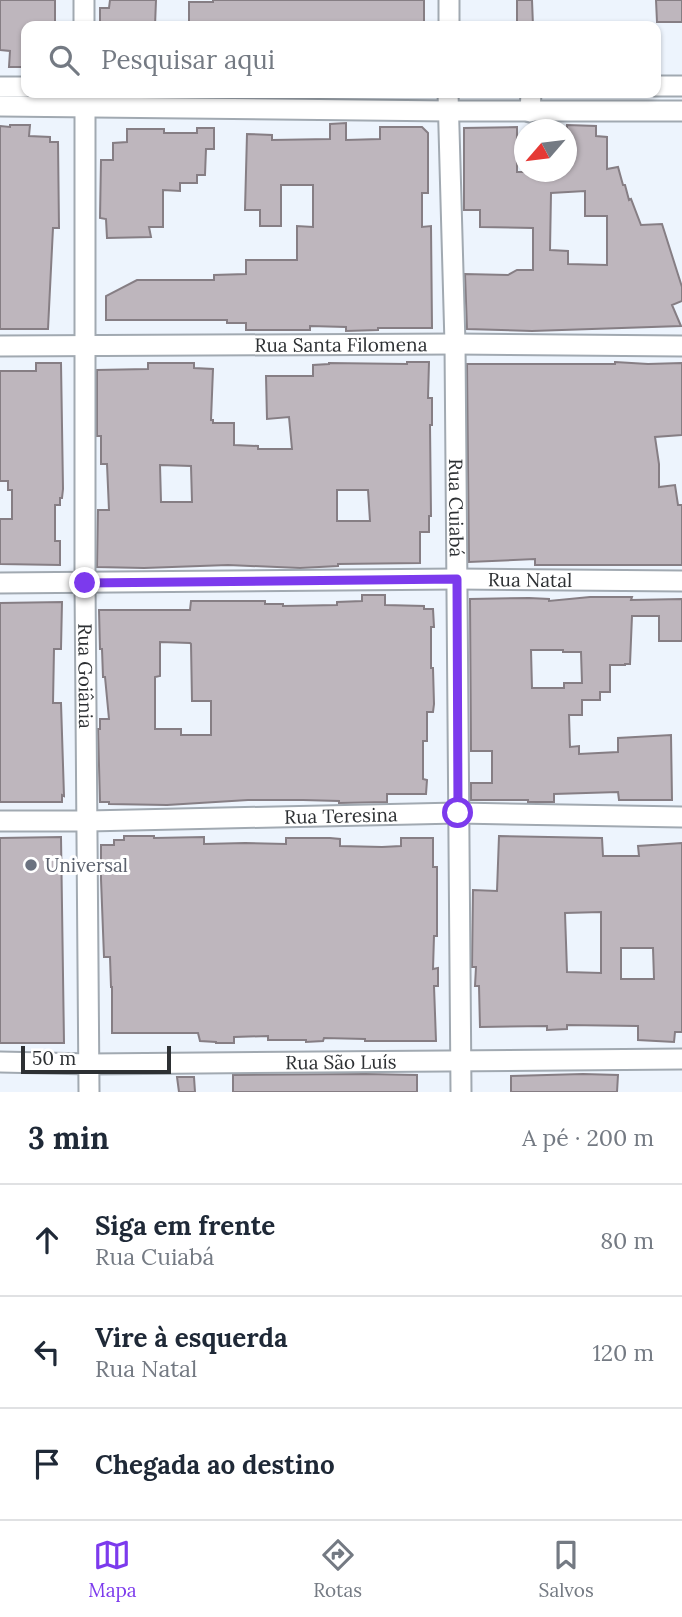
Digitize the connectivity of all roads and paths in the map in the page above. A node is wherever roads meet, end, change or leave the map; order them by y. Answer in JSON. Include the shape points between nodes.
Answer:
{"nodes":[{"id":1,"x":84,"y":0,"type":"edge"},
{"id":2,"x":449,"y":0,"type":"edge"},
{"id":3,"x":84,"y":21,"type":"edge"},
{"id":4,"x":449,"y":21,"type":"edge"},
{"id":5,"x":661,"y":86,"type":"edge"},
{"id":6,"x":682,"y":86,"type":"edge"},
{"id":7,"x":0,"y":87,"type":"edge"},
{"id":8,"x":21,"y":87,"type":"edge"},
{"id":9,"x":85,"y":99,"type":"edge"},
{"id":10,"x":223,"y":100,"type":"edge"},
{"id":11,"x":449,"y":102,"type":"edge"},
{"id":12,"x":531,"y":102,"type":"edge"},
{"id":13,"x":0,"y":106,"type":"edge"},
{"id":14,"x":682,"y":111,"type":"edge"},
{"id":15,"x":455,"y":344,"type":"junction"},
{"id":16,"x":86,"y":345,"type":"junction"},
{"id":17,"x":0,"y":346,"type":"edge"},
{"id":18,"x":682,"y":346,"type":"edge"},
{"id":19,"x":457,"y":579,"type":"junction"},
{"id":20,"x":682,"y":581,"type":"edge"},
{"id":21,"x":0,"y":583,"type":"edge"},
{"id":22,"x":85,"y":583,"type":"junction"},
{"id":23,"x":458,"y":813,"type":"junction"},
{"id":24,"x":682,"y":817,"type":"edge"},
{"id":25,"x":0,"y":821,"type":"edge"},
{"id":26,"x":88,"y":821,"type":"junction"},
{"id":27,"x":682,"y":1059,"type":"edge"},
{"id":28,"x":461,"y":1060,"type":"junction"},
{"id":29,"x":0,"y":1062,"type":"edge"},
{"id":30,"x":90,"y":1064,"type":"junction"},
{"id":31,"x":89,"y":1092,"type":"edge"},
{"id":32,"x":461,"y":1092,"type":"edge"}],
"edges":[{"from":1,"to":3,"type":"street"},
{"from":2,"to":4,"type":"street"},
{"from":5,"to":6,"type":"street"},
{"from":7,"to":8,"type":"street"},
{"from":9,"to":10,"type":"street"},
{"from":9,"to":13,"type":"street"},
{"from":9,"to":16,"type":"street","name":"Rua Goiânia"},
{"from":10,"to":11,"type":"street"},
{"from":11,"to":12,"type":"street"},
{"from":11,"to":15,"type":"street","name":"Rua Cuiabá"},
{"from":12,"to":14,"type":"street"},
{"from":15,"to":16,"type":"street","name":"Rua Santa Filomena"},
{"from":15,"to":18,"type":"street","name":"Rua Santa Filomena"},
{"from":15,"to":19,"type":"street","name":"Rua Cuiabá"},
{"from":16,"to":17,"type":"street","name":"Rua Santa Filomena"},
{"from":16,"to":22,"type":"street","name":"Rua Goiânia"},
{"from":19,"to":20,"type":"street","name":"Rua Natal"},
{"from":19,"to":22,"type":"street","name":"Rua Natal"},
{"from":19,"to":23,"type":"street","name":"Rua Cuiabá"},
{"from":21,"to":22,"type":"street","name":"Rua Natal"},
{"from":22,"to":26,"type":"street","name":"Rua Goiânia"},
{"from":23,"to":24,"type":"street","name":"Rua Teresina"},
{"from":23,"to":26,"type":"street","name":"Rua Teresina"},
{"from":23,"to":28,"type":"street","name":"Rua Cuiabá"},
{"from":25,"to":26,"type":"street","name":"Rua Teresina"},
{"from":26,"to":30,"type":"street","name":"Rua Goiânia"},
{"from":27,"to":28,"type":"street","name":"Rua São Luís"},
{"from":28,"to":30,"type":"street","name":"Rua São Luís"},
{"from":28,"to":32,"type":"street","name":"Rua Cuiabá"},
{"from":29,"to":30,"type":"street","name":"Rua São Luís"},
{"from":30,"to":31,"type":"street","name":"Rua Goiânia"}]}
